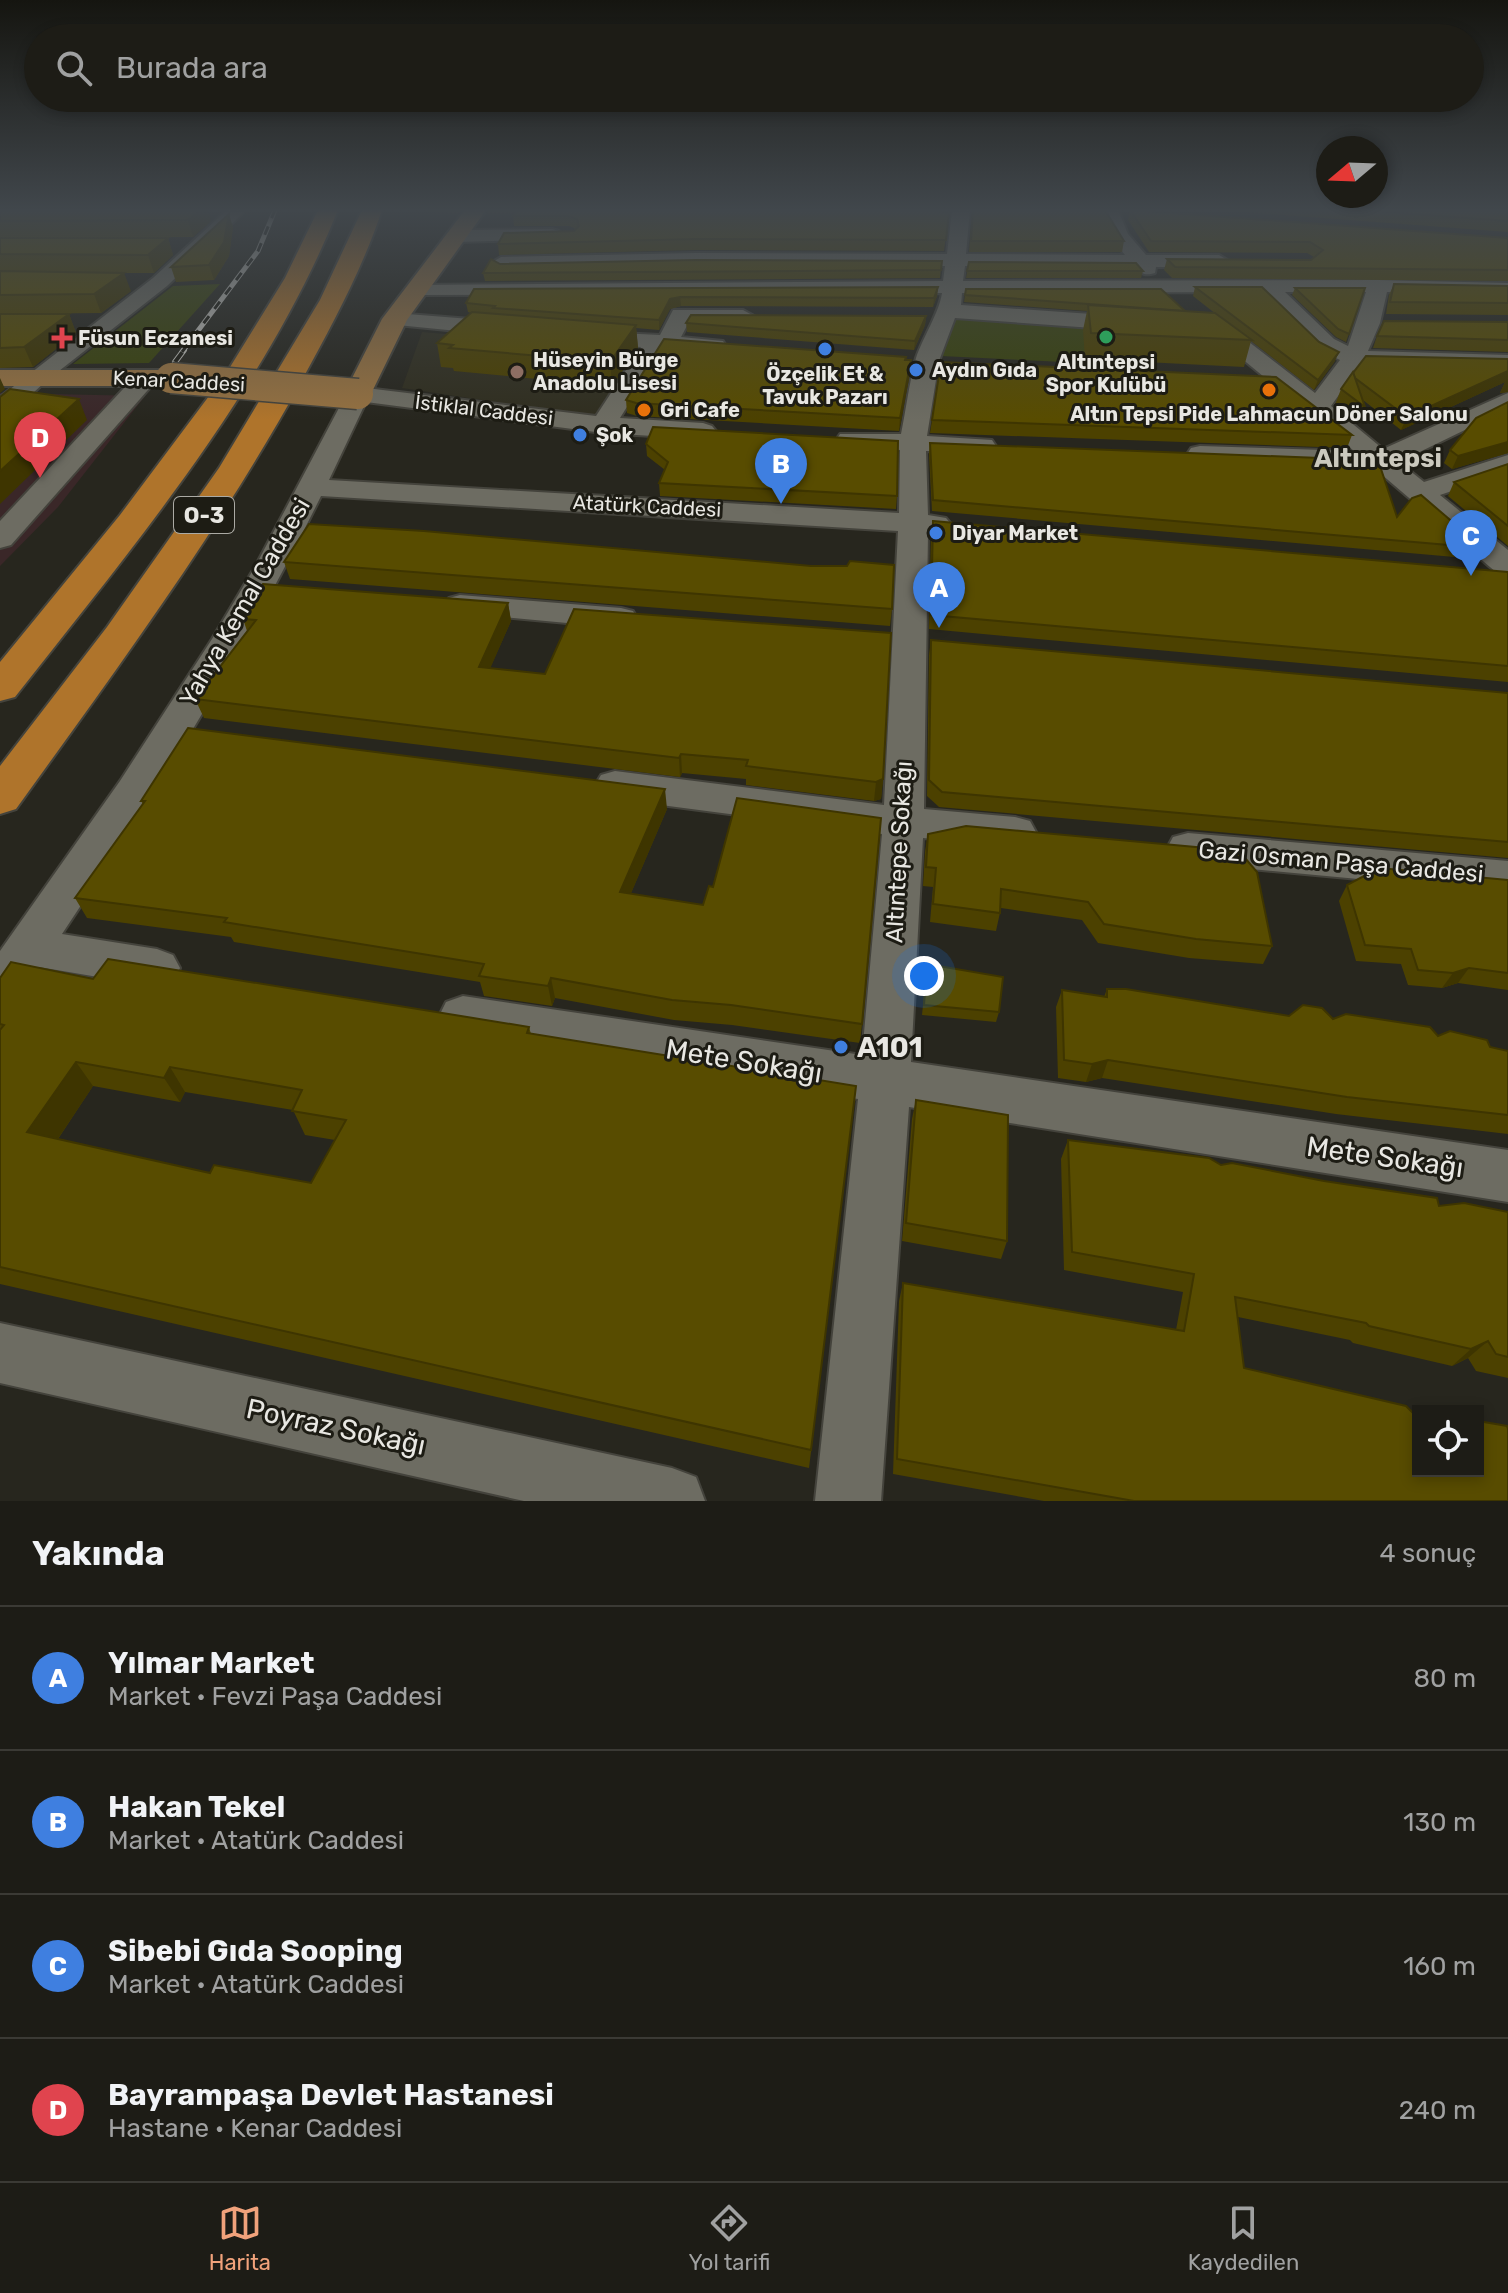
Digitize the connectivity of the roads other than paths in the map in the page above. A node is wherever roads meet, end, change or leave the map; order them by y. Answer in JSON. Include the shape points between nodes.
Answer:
{"nodes":[{"id":1,"x":294,"y":280,"type":"edge"},
{"id":2,"x":340,"y":280,"type":"edge"},
{"id":3,"x":422,"y":280,"type":"edge"},
{"id":4,"x":955,"y":280,"type":"edge"},
{"id":5,"x":1158,"y":280,"type":"edge"},
{"id":6,"x":128,"y":282,"type":"dead end"},
{"id":7,"x":160,"y":282,"type":"joint"},
{"id":8,"x":954,"y":286,"type":"junction"},
{"id":9,"x":1378,"y":286,"type":"junction"},
{"id":10,"x":1267,"y":287,"type":"junction"},
{"id":11,"x":1166,"y":288,"type":"junction"},
{"id":12,"x":416,"y":289,"type":"junction"},
{"id":13,"x":1508,"y":289,"type":"edge"},
{"id":14,"x":940,"y":314,"type":"junction"},
{"id":15,"x":758,"y":316,"type":"edge"},
{"id":16,"x":395,"y":319,"type":"junction"},
{"id":17,"x":78,"y":323,"type":"dead end"},
{"id":18,"x":109,"y":323,"type":"junction"},
{"id":19,"x":1155,"y":325,"type":"edge"},
{"id":20,"x":1186,"y":328,"type":"edge"},
{"id":21,"x":1218,"y":330,"type":"junction"},
{"id":22,"x":533,"y":331,"type":"edge"},
{"id":23,"x":564,"y":334,"type":"edge"},
{"id":24,"x":661,"y":342,"type":"junction"},
{"id":25,"x":744,"y":348,"type":"edge"},
{"id":26,"x":1355,"y":358,"type":"junction"},
{"id":27,"x":897,"y":359,"type":"edge"},
{"id":28,"x":927,"y":361,"type":"junction"},
{"id":29,"x":1508,"y":362,"type":"edge"},
{"id":30,"x":958,"y":363,"type":"edge"},
{"id":31,"x":37,"y":377,"type":"junction"},
{"id":32,"x":1235,"y":377,"type":"edge"},
{"id":33,"x":0,"y":378,"type":"edge"},
{"id":34,"x":159,"y":378,"type":"junction"},
{"id":35,"x":1281,"y":379,"type":"junction"},
{"id":36,"x":358,"y":394,"type":"junction"},
{"id":37,"x":1508,"y":400,"type":"edge"},
{"id":38,"x":1317,"y":407,"type":"junction"},
{"id":39,"x":0,"y":410,"type":"edge"},
{"id":40,"x":603,"y":425,"type":"junction"},
{"id":41,"x":727,"y":432,"type":"edge"},
{"id":42,"x":820,"y":438,"type":"edge"},
{"id":43,"x":913,"y":443,"type":"junction"},
{"id":44,"x":1006,"y":447,"type":"edge"},
{"id":45,"x":1178,"y":453,"type":"edge"},
{"id":46,"x":1381,"y":460,"type":"junction"},
{"id":47,"x":1508,"y":463,"type":"edge"},
{"id":48,"x":311,"y":487,"type":"junction"},
{"id":49,"x":1420,"y":492,"type":"junction"},
{"id":50,"x":913,"y":522,"type":"junction"},
{"id":51,"x":961,"y":526,"type":"edge"},
{"id":52,"x":0,"y":538,"type":"edge"},
{"id":53,"x":1508,"y":566,"type":"edge"},
{"id":54,"x":1466,"y":569,"type":"edge"},
{"id":55,"x":1508,"y":576,"type":"edge"},
{"id":56,"x":432,"y":603,"type":"edge"},
{"id":57,"x":654,"y":620,"type":"edge"},
{"id":58,"x":0,"y":688,"type":"edge"},
{"id":59,"x":172,"y":729,"type":"junction"},
{"id":60,"x":219,"y":735,"type":"edge"},
{"id":61,"x":576,"y":780,"type":"edge"},
{"id":62,"x":0,"y":798,"type":"edge"},
{"id":63,"x":903,"y":822,"type":"junction"},
{"id":64,"x":1046,"y":835,"type":"edge"},
{"id":65,"x":1158,"y":845,"type":"edge"},
{"id":66,"x":1508,"y":877,"type":"edge"},
{"id":67,"x":28,"y":947,"type":"junction"},
{"id":68,"x":199,"y":974,"type":"edge"},
{"id":69,"x":0,"y":987,"type":"edge"},
{"id":70,"x":418,"y":1009,"type":"edge"},
{"id":71,"x":885,"y":1083,"type":"junction"},
{"id":72,"x":1508,"y":1176,"type":"edge"},
{"id":73,"x":0,"y":1353,"type":"edge"},
{"id":74,"x":672,"y":1501,"type":"edge"},
{"id":75,"x":848,"y":1501,"type":"edge"}],
"edges":[{"from":1,"to":58,"type":"highway","number":"O-3","via":[[237,377],[132,523]]},
{"from":2,"to":62,"type":"highway","number":"O-3","via":[[233,472]]},
{"from":3,"to":12,"type":"main road","name":"Yahya Kemal Caddesi"},
{"from":4,"to":8,"type":"street","name":"Altıntepe Sokağı"},
{"from":5,"to":11,"type":"street"},
{"from":6,"to":7,"type":"street"},
{"from":7,"to":18,"type":"street"},
{"from":8,"to":11,"type":"street"},
{"from":8,"to":12,"type":"street"},
{"from":8,"to":14,"type":"street","name":"Altıntepe Sokağı"},
{"from":9,"to":10,"type":"street"},
{"from":9,"to":13,"type":"street"},
{"from":9,"to":26,"type":"street","via":[[1379,323]]},
{"from":10,"to":11,"type":"street"},
{"from":10,"to":26,"type":"street","via":[[1326,344]]},
{"from":11,"to":21,"type":"street"},
{"from":12,"to":16,"type":"main road","name":"Yahya Kemal Caddesi"},
{"from":14,"to":19,"type":"street"},
{"from":14,"to":28,"type":"street","name":"Altıntepe Sokağı"},
{"from":15,"to":24,"type":"street","via":[[681,315]]},
{"from":16,"to":22,"type":"street"},
{"from":16,"to":36,"type":"main road","name":"Yahya Kemal Caddesi"},
{"from":17,"to":18,"type":"street"},
{"from":18,"to":31,"type":"street"},
{"from":20,"to":21,"type":"street"},
{"from":21,"to":35,"type":"street"},
{"from":23,"to":24,"type":"street"},
{"from":24,"to":25,"type":"street"},
{"from":24,"to":40,"type":"street"},
{"from":26,"to":29,"type":"street"},
{"from":26,"to":38,"type":"street"},
{"from":27,"to":28,"type":"street"},
{"from":28,"to":30,"type":"street"},
{"from":28,"to":43,"type":"street","name":"Altıntepe Sokağı"},
{"from":31,"to":33,"type":"main road","name":"Kenar Caddesi"},
{"from":31,"to":34,"type":"main road","name":"Kenar Caddesi"},
{"from":31,"to":39,"type":"street"},
{"from":32,"to":35,"type":"street"},
{"from":34,"to":36,"type":"main road","name":"Kenar Caddesi","bridge":true},
{"from":34,"to":52,"type":"street"},
{"from":35,"to":38,"type":"street"},
{"from":36,"to":40,"type":"street","name":"İstiklal Caddesi"},
{"from":36,"to":48,"type":"street","name":"Yahya Kemal Caddesi"},
{"from":37,"to":46,"type":"street"},
{"from":38,"to":46,"type":"street"},
{"from":40,"to":41,"type":"street","name":"İstiklal Caddesi"},
{"from":42,"to":43,"type":"street"},
{"from":43,"to":44,"type":"street"},
{"from":43,"to":50,"type":"street","name":"Altıntepe Sokağı"},
{"from":45,"to":46,"type":"street"},
{"from":46,"to":49,"type":"street"},
{"from":47,"to":49,"type":"street"},
{"from":48,"to":50,"type":"street","name":"Atatürk Caddesi"},
{"from":48,"to":59,"type":"street","name":"Yahya Kemal Caddesi","via":[[273,590]]},
{"from":49,"to":53,"type":"street"},
{"from":50,"to":51,"type":"street","name":"Atatürk Caddesi"},
{"from":50,"to":63,"type":"street","name":"Altıntepe Sokağı"},
{"from":54,"to":55,"type":"street"},
{"from":56,"to":57,"type":"street"},
{"from":59,"to":60,"type":"street"},
{"from":59,"to":67,"type":"street","name":"Yahya Kemal Caddesi"},
{"from":61,"to":63,"type":"street"},
{"from":63,"to":64,"type":"street"},
{"from":63,"to":71,"type":"street","name":"Altıntepe Sokağı"},
{"from":65,"to":66,"type":"street","name":"Gazi Osman Paşa Caddesi"},
{"from":67,"to":68,"type":"street"},
{"from":67,"to":69,"type":"street","name":"Yahya Kemal Caddesi"},
{"from":70,"to":71,"type":"street","name":"Mete Sokağı"},
{"from":71,"to":72,"type":"street","name":"Mete Sokağı"},
{"from":71,"to":75,"type":"street","name":"Altıntepe Sokağı"},
{"from":73,"to":74,"type":"street","name":"Poyraz Sokağı"}]}
